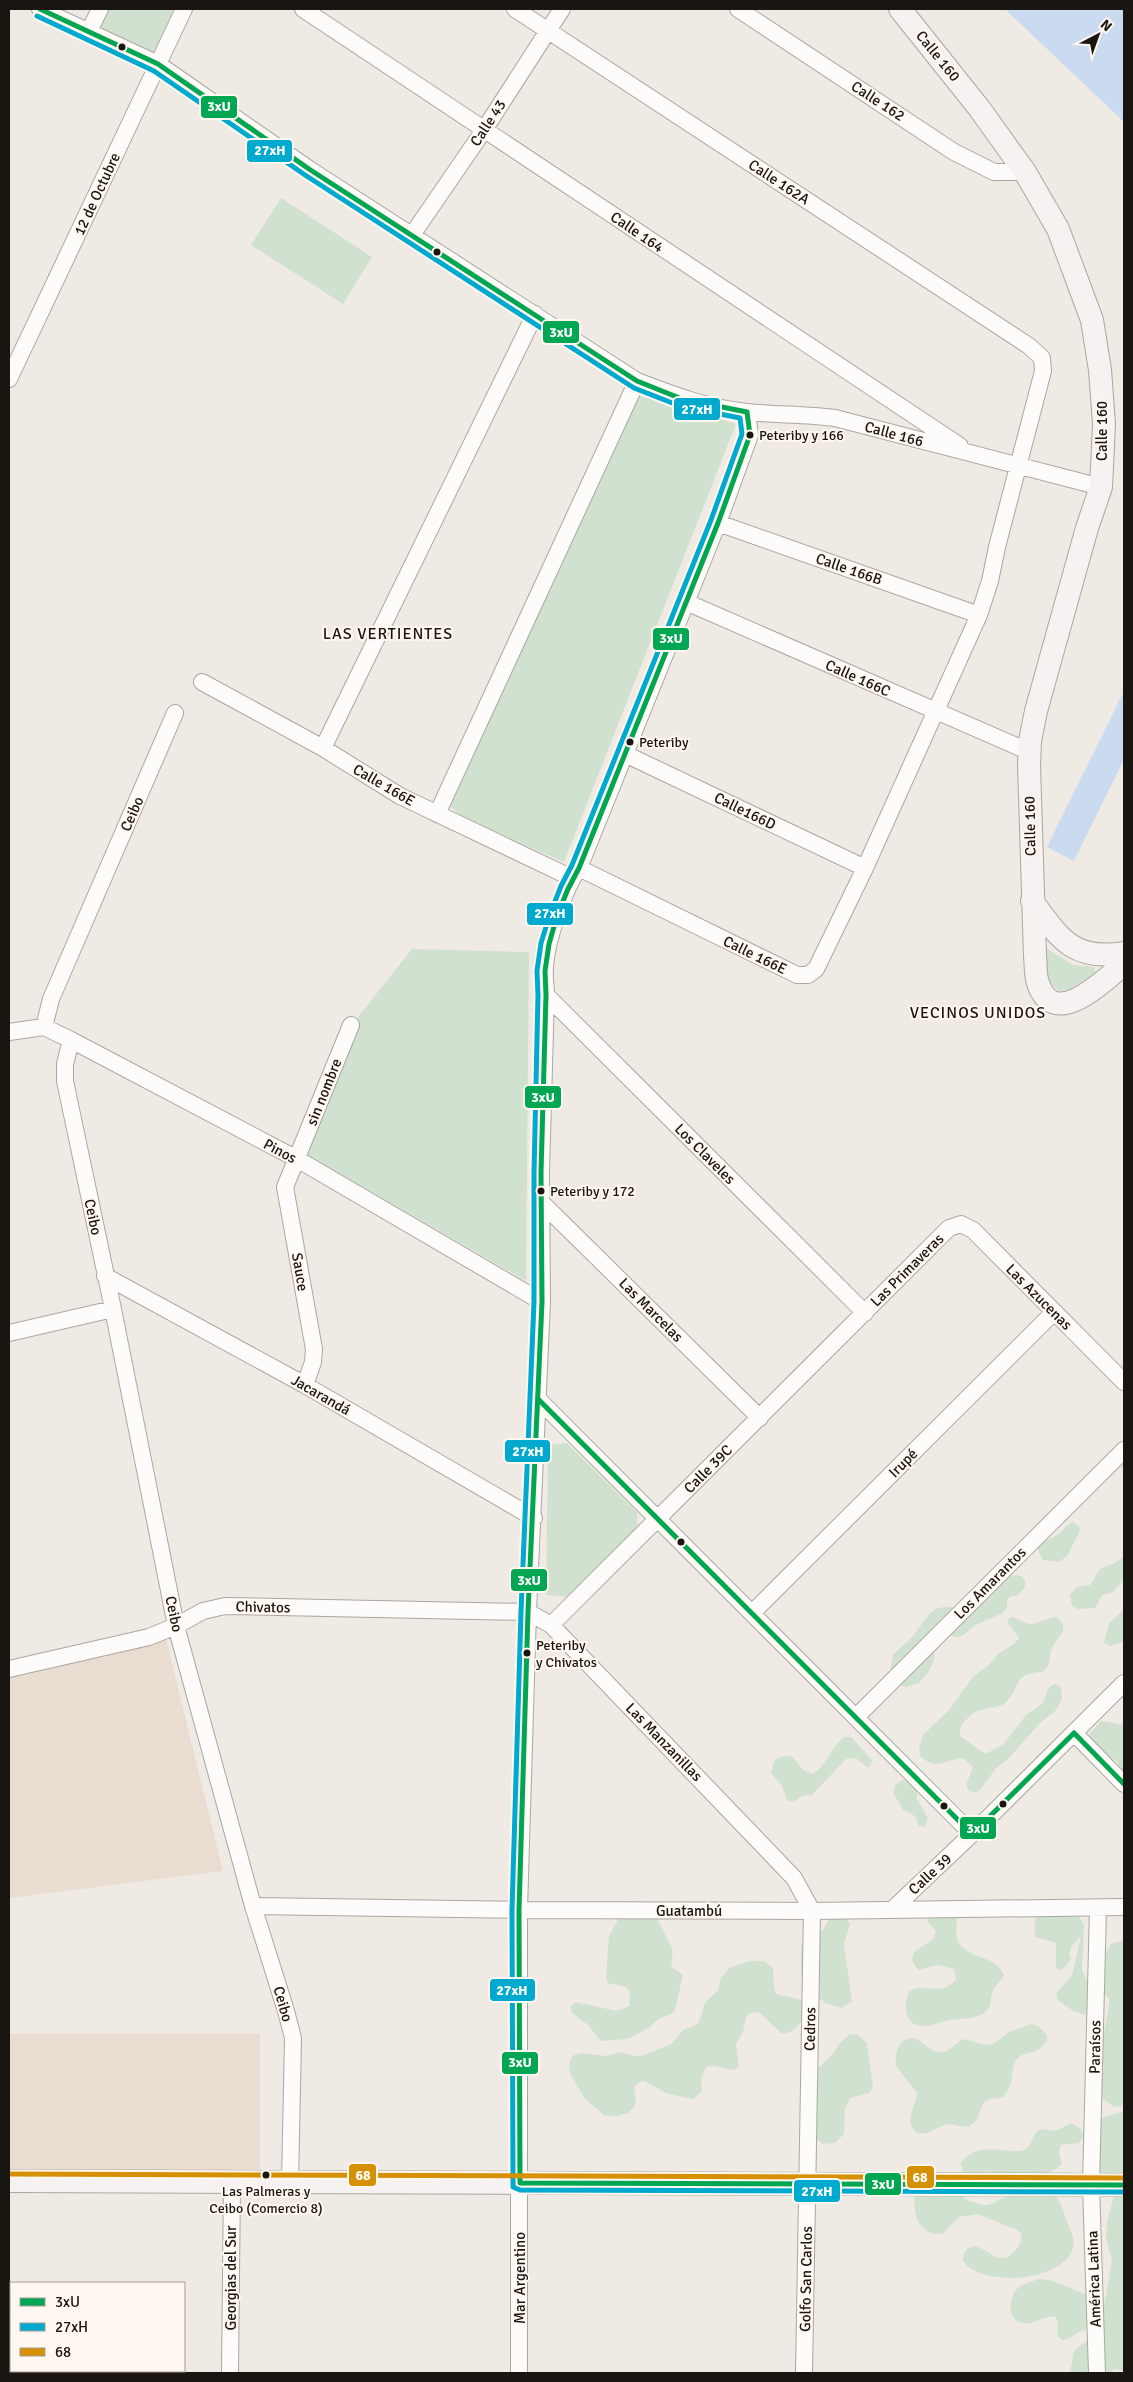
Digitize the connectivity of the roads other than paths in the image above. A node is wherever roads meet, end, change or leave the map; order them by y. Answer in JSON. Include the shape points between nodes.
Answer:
{"nodes":[{"id":1,"x":40,"y":9,"type":"edge"},
{"id":2,"x":100,"y":9,"type":"edge"},
{"id":3,"x":184,"y":9,"type":"edge"},
{"id":4,"x":303,"y":9,"type":"edge"},
{"id":5,"x":515,"y":9,"type":"edge"},
{"id":6,"x":562,"y":9,"type":"edge"},
{"id":7,"x":738,"y":9,"type":"edge"},
{"id":8,"x":900,"y":9,"type":"edge"},
{"id":9,"x":548,"y":29,"type":"junction"},
{"id":10,"x":89,"y":31,"type":"junction"},
{"id":11,"x":158,"y":64,"type":"junction"},
{"id":12,"x":484,"y":130,"type":"junction"},
{"id":13,"x":1025,"y":172,"type":"junction"},
{"id":14,"x":412,"y":234,"type":"junction"},
{"id":15,"x":535,"y":314,"type":"junction"},
{"id":16,"x":9,"y":379,"type":"edge"},
{"id":17,"x":637,"y":381,"type":"junction"},
{"id":18,"x":747,"y":412,"type":"junction"},
{"id":19,"x":972,"y":454,"type":"junction"},
{"id":20,"x":1019,"y":467,"type":"junction"},
{"id":21,"x":1101,"y":486,"type":"junction"},
{"id":22,"x":718,"y":523,"type":"junction"},
{"id":23,"x":686,"y":602,"type":"junction"},
{"id":24,"x":979,"y":615,"type":"junction"},
{"id":25,"x":202,"y":682,"type":"dead end"},
{"id":26,"x":934,"y":711,"type":"junction"},
{"id":27,"x":176,"y":713,"type":"dead end"},
{"id":28,"x":323,"y":748,"type":"junction"},
{"id":29,"x":1030,"y":752,"type":"junction"},
{"id":30,"x":625,"y":754,"type":"junction"},
{"id":31,"x":437,"y":814,"type":"junction"},
{"id":32,"x":865,"y":868,"type":"junction"},
{"id":33,"x":575,"y":873,"type":"junction"},
{"id":34,"x":1032,"y":902,"type":"junction"},
{"id":35,"x":1124,"y":953,"type":"edge"},
{"id":36,"x":1124,"y":964,"type":"edge"},
{"id":37,"x":546,"y":995,"type":"junction"},
{"id":38,"x":351,"y":1026,"type":"dead end"},
{"id":39,"x":44,"y":1027,"type":"junction"},
{"id":40,"x":9,"y":1032,"type":"edge"},
{"id":41,"x":71,"y":1040,"type":"junction"},
{"id":42,"x":296,"y":1159,"type":"junction"},
{"id":43,"x":541,"y":1202,"type":"junction"},
{"id":44,"x":949,"y":1228,"type":"joint"},
{"id":45,"x":105,"y":1276,"type":"junction"},
{"id":46,"x":542,"y":1302,"type":"junction"},
{"id":47,"x":113,"y":1309,"type":"junction"},
{"id":48,"x":1054,"y":1312,"type":"junction"},
{"id":49,"x":865,"y":1313,"type":"junction"},
{"id":50,"x":9,"y":1333,"type":"edge"},
{"id":51,"x":1124,"y":1382,"type":"edge"},
{"id":52,"x":305,"y":1385,"type":"junction"},
{"id":53,"x":539,"y":1400,"type":"junction"},
{"id":54,"x":760,"y":1418,"type":"junction"},
{"id":55,"x":1124,"y":1450,"type":"edge"},
{"id":56,"x":534,"y":1518,"type":"junction"},
{"id":57,"x":658,"y":1519,"type":"junction"},
{"id":58,"x":528,"y":1612,"type":"junction"},
{"id":59,"x":752,"y":1613,"type":"junction"},
{"id":60,"x":551,"y":1625,"type":"junction"},
{"id":61,"x":176,"y":1626,"type":"junction"},
{"id":62,"x":9,"y":1669,"type":"edge"},
{"id":63,"x":1124,"y":1683,"type":"edge"},
{"id":64,"x":856,"y":1718,"type":"junction"},
{"id":65,"x":1074,"y":1733,"type":"junction"},
{"id":66,"x":1124,"y":1784,"type":"edge"},
{"id":67,"x":972,"y":1834,"type":"junction"},
{"id":68,"x":794,"y":1878,"type":"joint"},
{"id":69,"x":253,"y":1906,"type":"junction"},
{"id":70,"x":1124,"y":1907,"type":"edge"},
{"id":71,"x":1098,"y":1908,"type":"junction"},
{"id":72,"x":893,"y":1909,"type":"junction"},
{"id":73,"x":519,"y":1910,"type":"junction"},
{"id":74,"x":812,"y":1911,"type":"junction"},
{"id":75,"x":9,"y":2181,"type":"edge"},
{"id":76,"x":232,"y":2182,"type":"junction"},
{"id":77,"x":290,"y":2182,"type":"junction"},
{"id":78,"x":520,"y":2183,"type":"junction"},
{"id":79,"x":808,"y":2184,"type":"junction"},
{"id":80,"x":1091,"y":2185,"type":"junction"},
{"id":81,"x":1124,"y":2186,"type":"edge"},
{"id":82,"x":230,"y":2373,"type":"edge"},
{"id":83,"x":519,"y":2373,"type":"edge"},
{"id":84,"x":804,"y":2373,"type":"edge"},
{"id":85,"x":1098,"y":2373,"type":"edge"}],
"edges":[{"from":1,"to":10,"type":"street","name":"Calle 166"},
{"from":2,"to":10,"type":"street"},
{"from":3,"to":11,"type":"street","name":"12 de Octubre"},
{"from":4,"to":12,"type":"street","name":"Calle 164"},
{"from":5,"to":9,"type":"street","name":"Calle 162A"},
{"from":6,"to":9,"type":"street","name":"Calle 43"},
{"from":7,"to":13,"type":"street","name":"Calle 162","via":[[954,152],[994,172]]},
{"from":8,"to":13,"type":"main road","name":"Calle 160"},
{"from":9,"to":12,"type":"street","name":"Calle 43"},
{"from":9,"to":20,"type":"street","name":"Calle 162A","via":[[1029,346],[1042,358],[1043,371]]},
{"from":10,"to":11,"type":"street","name":"Calle 166"},
{"from":11,"to":14,"type":"street","name":"Calle 166","via":[[309,169]]},
{"from":11,"to":16,"type":"street","name":"12 de Octubre"},
{"from":12,"to":14,"type":"street","name":"Calle 43"},
{"from":12,"to":19,"type":"street","name":"Calle 164"},
{"from":13,"to":21,"type":"main road","name":"Calle 160","via":[[1058,229],[1092,320],[1104,424]]},
{"from":14,"to":15,"type":"street","name":"Calle 166"},
{"from":15,"to":17,"type":"street","name":"Calle 166"},
{"from":15,"to":28,"type":"street"},
{"from":17,"to":18,"type":"street","name":"Calle 166","via":[[682,399]]},
{"from":17,"to":31,"type":"street"},
{"from":18,"to":19,"type":"street","name":"Calle 166","via":[[835,418]]},
{"from":18,"to":22,"type":"street","via":[[750,435]]},
{"from":19,"to":20,"type":"street","name":"Calle 166"},
{"from":20,"to":21,"type":"street","name":"Calle 166"},
{"from":20,"to":24,"type":"street"},
{"from":21,"to":29,"type":"main road","name":"Calle 160","via":[[1036,711]]},
{"from":22,"to":23,"type":"street"},
{"from":22,"to":24,"type":"street","name":"Calle 166B"},
{"from":23,"to":26,"type":"street","name":"Calle 166C"},
{"from":23,"to":30,"type":"street"},
{"from":24,"to":26,"type":"street"},
{"from":25,"to":28,"type":"street","name":"Calle 166E"},
{"from":26,"to":29,"type":"street","name":"Calle 166C"},
{"from":26,"to":32,"type":"street"},
{"from":27,"to":39,"type":"street","name":"Ceibo","via":[[51,999]]},
{"from":28,"to":31,"type":"street","name":"Calle 166E","via":[[400,796]]},
{"from":29,"to":34,"type":"main road","name":"Calle 160"},
{"from":30,"to":32,"type":"street","name":"Calle166D"},
{"from":30,"to":33,"type":"street"},
{"from":31,"to":33,"type":"street","name":"Calle 166E"},
{"from":32,"to":33,"type":"street","name":"Calle 166E","via":[[816,969],[808,975],[797,975]]},
{"from":33,"to":37,"type":"street","via":[[549,943],[545,968]]},
{"from":34,"to":35,"type":"main road","via":[[1058,936],[1079,951],[1105,956]]},
{"from":34,"to":36,"type":"main road","name":"Calle 160","via":[[1038,983],[1052,1001],[1064,1004],[1076,1001]]},
{"from":37,"to":43,"type":"street"},
{"from":37,"to":49,"type":"street","name":"Los Claveles"},
{"from":38,"to":42,"type":"street","name":"sin nombre"},
{"from":39,"to":40,"type":"street"},
{"from":39,"to":41,"type":"street","name":"Pinos"},
{"from":41,"to":42,"type":"street","name":"Pinos"},
{"from":41,"to":45,"type":"street","name":"Ceibo","via":[[65,1081]]},
{"from":42,"to":46,"type":"street","name":"Pinos"},
{"from":42,"to":52,"type":"street","name":"Sauce","via":[[285,1187],[314,1349]]},
{"from":43,"to":46,"type":"street"},
{"from":43,"to":54,"type":"street","name":"Las Marcelas"},
{"from":44,"to":48,"type":"street","name":"Las Azucenas","via":[[961,1224],[973,1230]]},
{"from":44,"to":49,"type":"street","name":"Las Primaveras"},
{"from":45,"to":47,"type":"street","name":"Ceibo"},
{"from":45,"to":52,"type":"street","name":"Jacarandá"},
{"from":46,"to":53,"type":"street"},
{"from":47,"to":50,"type":"street"},
{"from":47,"to":61,"type":"street","name":"Ceibo"},
{"from":48,"to":51,"type":"street","name":"Las Azucenas"},
{"from":48,"to":59,"type":"street","name":"Irupé"},
{"from":49,"to":54,"type":"street","name":"Calle 39C"},
{"from":52,"to":56,"type":"street","name":"Jacarandá"},
{"from":53,"to":56,"type":"street"},
{"from":53,"to":57,"type":"street"},
{"from":54,"to":57,"type":"street","name":"Calle 39C"},
{"from":55,"to":64,"type":"street","name":"Los Amarantos"},
{"from":56,"to":58,"type":"street"},
{"from":57,"to":59,"type":"street"},
{"from":57,"to":60,"type":"street","name":"Calle 39C"},
{"from":58,"to":60,"type":"street","name":"Las Manzanillas"},
{"from":58,"to":61,"type":"street","name":"Chivatos","via":[[225,1606],[203,1612]]},
{"from":58,"to":73,"type":"street"},
{"from":59,"to":64,"type":"street"},
{"from":60,"to":68,"type":"street","name":"Las Manzanillas"},
{"from":61,"to":62,"type":"street","name":"Chivatos","via":[[149,1636]]},
{"from":61,"to":69,"type":"street","name":"Ceibo"},
{"from":63,"to":65,"type":"street","name":"Calle 39"},
{"from":64,"to":67,"type":"street"},
{"from":65,"to":66,"type":"street"},
{"from":65,"to":67,"type":"street","name":"Calle 39"},
{"from":67,"to":72,"type":"street","name":"Calle 39"},
{"from":68,"to":74,"type":"street","name":"Cedros"},
{"from":69,"to":73,"type":"street","name":"Guatambú"},
{"from":69,"to":77,"type":"street","name":"Ceibo","via":[[293,2038]]},
{"from":70,"to":71,"type":"street","name":"Guatambú"},
{"from":71,"to":72,"type":"street","name":"Guatambú"},
{"from":71,"to":80,"type":"street","name":"Paraísos"},
{"from":72,"to":74,"type":"street","name":"Guatambú"},
{"from":73,"to":74,"type":"street","name":"Guatambú"},
{"from":73,"to":78,"type":"street"},
{"from":74,"to":79,"type":"street","name":"Cedros"},
{"from":75,"to":76,"type":"main road"},
{"from":76,"to":77,"type":"main road"},
{"from":76,"to":82,"type":"street","name":"Georgias del Sur"},
{"from":77,"to":78,"type":"main road"},
{"from":78,"to":79,"type":"main road"},
{"from":78,"to":83,"type":"street","name":"Mar Argentino"},
{"from":79,"to":80,"type":"main road"},
{"from":79,"to":84,"type":"street","name":"Golfo San Carlos"},
{"from":80,"to":81,"type":"main road"},
{"from":80,"to":85,"type":"street","name":"América Latina"}]}
